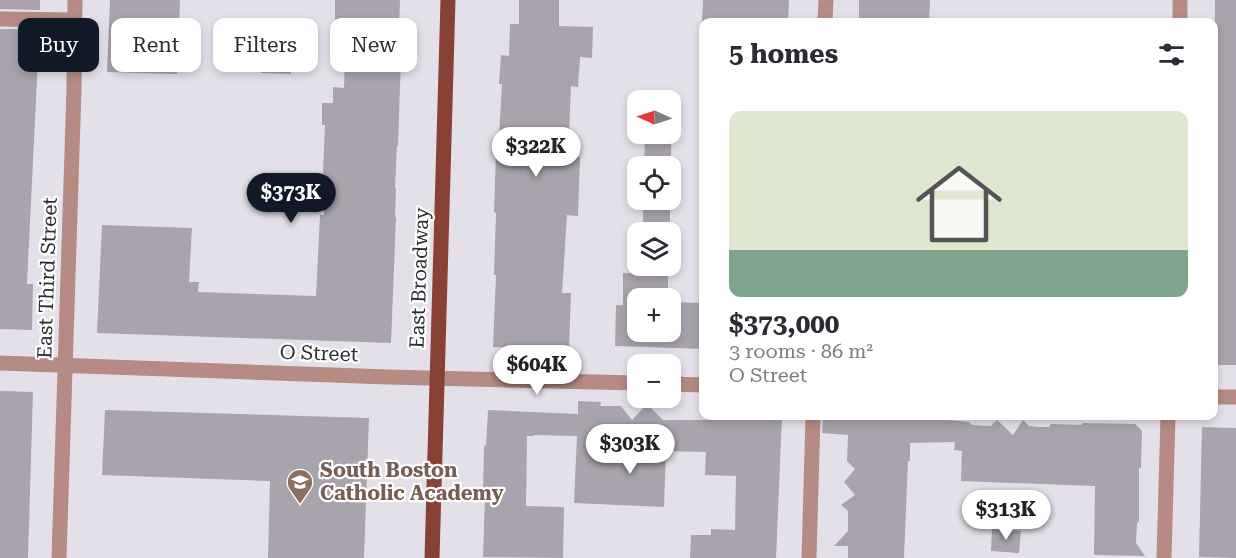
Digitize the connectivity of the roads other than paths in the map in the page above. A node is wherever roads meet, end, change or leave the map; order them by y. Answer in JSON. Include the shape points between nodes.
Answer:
{"nodes":[{"id":1,"x":75,"y":0,"type":"edge"},
{"id":2,"x":448,"y":0,"type":"edge"},
{"id":3,"x":826,"y":0,"type":"edge"},
{"id":4,"x":1180,"y":0,"type":"edge"},
{"id":5,"x":75,"y":18,"type":"edge"},
{"id":6,"x":825,"y":18,"type":"edge"},
{"id":7,"x":1180,"y":18,"type":"edge"},
{"id":8,"x":0,"y":19,"type":"edge"},
{"id":9,"x":18,"y":19,"type":"edge"},
{"id":10,"x":74,"y":72,"type":"edge"},
{"id":11,"x":0,"y":363,"type":"edge"},
{"id":12,"x":65,"y":365,"type":"junction"},
{"id":13,"x":437,"y":377,"type":"junction"},
{"id":14,"x":627,"y":383,"type":"edge"},
{"id":15,"x":681,"y":384,"type":"edge"},
{"id":16,"x":699,"y":384,"type":"edge"},
{"id":17,"x":1218,"y":397,"type":"edge"},
{"id":18,"x":1236,"y":397,"type":"edge"},
{"id":19,"x":813,"y":420,"type":"edge"},
{"id":20,"x":1168,"y":420,"type":"edge"},
{"id":21,"x":59,"y":558,"type":"edge"},
{"id":22,"x":432,"y":558,"type":"edge"},
{"id":23,"x":809,"y":558,"type":"edge"},
{"id":24,"x":1164,"y":558,"type":"edge"}],
"edges":[{"from":1,"to":5,"type":"street","name":"East Third Street"},
{"from":2,"to":13,"type":"main road","name":"East Broadway"},
{"from":3,"to":6,"type":"street"},
{"from":4,"to":7,"type":"street"},
{"from":8,"to":9,"type":"street"},
{"from":10,"to":12,"type":"street","name":"East Third Street"},
{"from":11,"to":12,"type":"street","name":"O Street"},
{"from":12,"to":13,"type":"street","name":"O Street"},
{"from":12,"to":21,"type":"street","name":"East Third Street"},
{"from":13,"to":14,"type":"street","name":"O Street"},
{"from":13,"to":22,"type":"main road","name":"East Broadway"},
{"from":15,"to":16,"type":"street"},
{"from":17,"to":18,"type":"street"},
{"from":19,"to":23,"type":"street"},
{"from":20,"to":24,"type":"street"}]}
